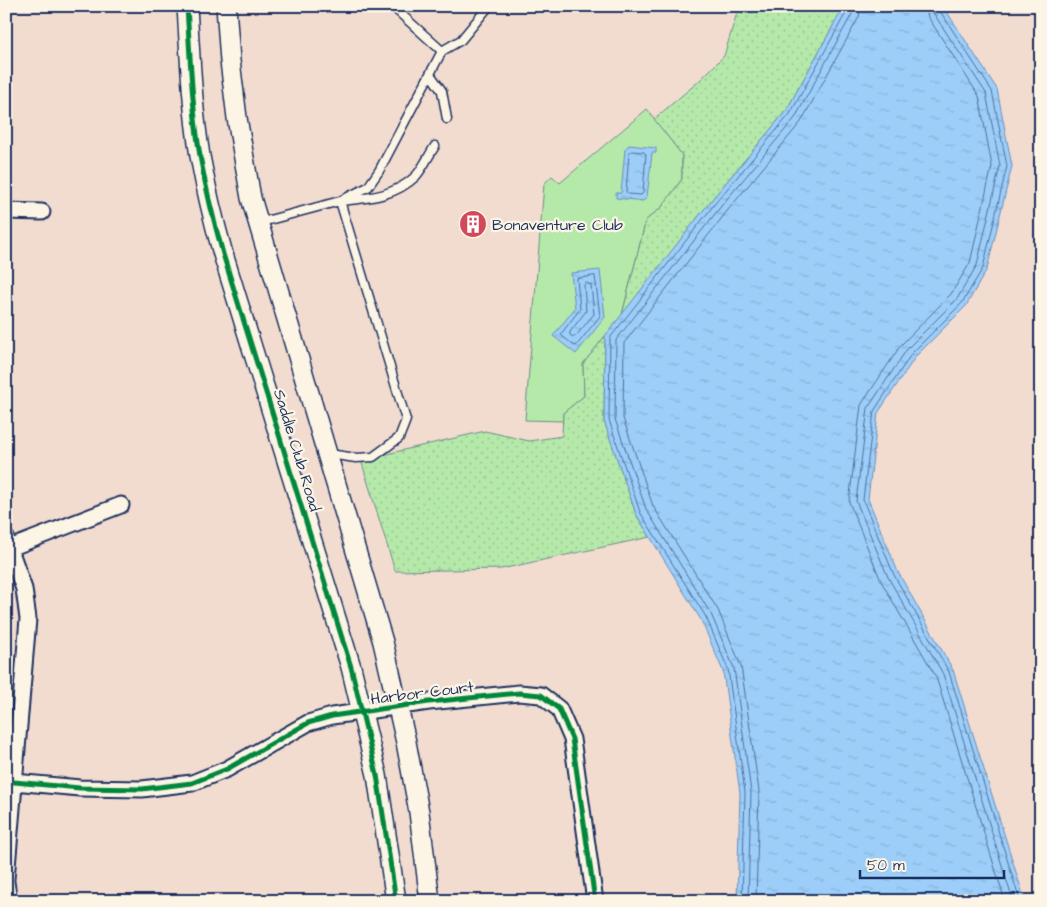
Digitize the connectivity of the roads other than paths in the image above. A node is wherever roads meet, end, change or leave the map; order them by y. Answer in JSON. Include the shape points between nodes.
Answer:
{"nodes":[{"id":1,"x":187,"y":6,"type":"edge"},
{"id":2,"x":226,"y":6,"type":"edge"},
{"id":3,"x":392,"y":6,"type":"edge"},
{"id":4,"x":490,"y":6,"type":"edge"},
{"id":5,"x":442,"y":51,"type":"junction"},
{"id":6,"x":430,"y":74,"type":"junction"},
{"id":7,"x":447,"y":118,"type":"dead end"},
{"id":8,"x":434,"y":146,"type":"dead end"},
{"id":9,"x":340,"y":201,"type":"junction"},
{"id":10,"x":6,"y":211,"type":"edge"},
{"id":11,"x":42,"y":212,"type":"dead end"},
{"id":12,"x":258,"y":223,"type":"junction"},
{"id":13,"x":327,"y":453,"type":"junction"},
{"id":14,"x":120,"y":505,"type":"dead end"},
{"id":15,"x":8,"y":543,"type":"edge"},
{"id":16,"x":398,"y":706,"type":"junction"},
{"id":17,"x":362,"y":711,"type":"junction"},
{"id":18,"x":14,"y":782,"type":"junction"},
{"id":19,"x":6,"y":880,"type":"edge"},
{"id":20,"x":9,"y":901,"type":"edge"},
{"id":21,"x":396,"y":901,"type":"edge"},
{"id":22,"x":430,"y":901,"type":"edge"},
{"id":23,"x":595,"y":901,"type":"edge"}],
"edges":[{"from":1,"to":17,"type":"street","name":"Saddle Club Road","via":[[194,111],[210,207],[352,667]]},
{"from":2,"to":12,"type":"street","name":"Saddle Club Road","via":[[237,118]]},
{"from":3,"to":5,"type":"lane"},
{"from":4,"to":5,"type":"lane","via":[[461,40]]},
{"from":5,"to":6,"type":"lane"},
{"from":6,"to":7,"type":"lane","via":[[442,91]]},
{"from":6,"to":9,"type":"lane","via":[[368,187]]},
{"from":8,"to":9,"type":"lane","via":[[416,175],[397,189],[376,198]]},
{"from":9,"to":12,"type":"lane"},
{"from":9,"to":13,"type":"lane","via":[[406,420],[399,438],[373,457]]},
{"from":10,"to":11,"type":"street"},
{"from":12,"to":13,"type":"street","name":"Saddle Club Road"},
{"from":13,"to":16,"type":"street","name":"Saddle Club Road","via":[[383,642]]},
{"from":14,"to":15,"type":"street"},
{"from":15,"to":18,"type":"street","via":[[24,589],[28,619]]},
{"from":16,"to":17,"type":"street","name":"Harbor Court"},
{"from":16,"to":22,"type":"street","name":"Saddle Club Road","via":[[419,812]]},
{"from":16,"to":23,"type":"street","name":"Harbor Court","via":[[541,694],[559,709],[572,739]]},
{"from":17,"to":18,"type":"street","name":"Harbor Court","via":[[308,723],[228,769],[192,783],[142,789]]},
{"from":17,"to":21,"type":"street","name":"Saddle Club Road","via":[[377,776]]},
{"from":18,"to":19,"type":"street"},
{"from":19,"to":20,"type":"street"}]}
